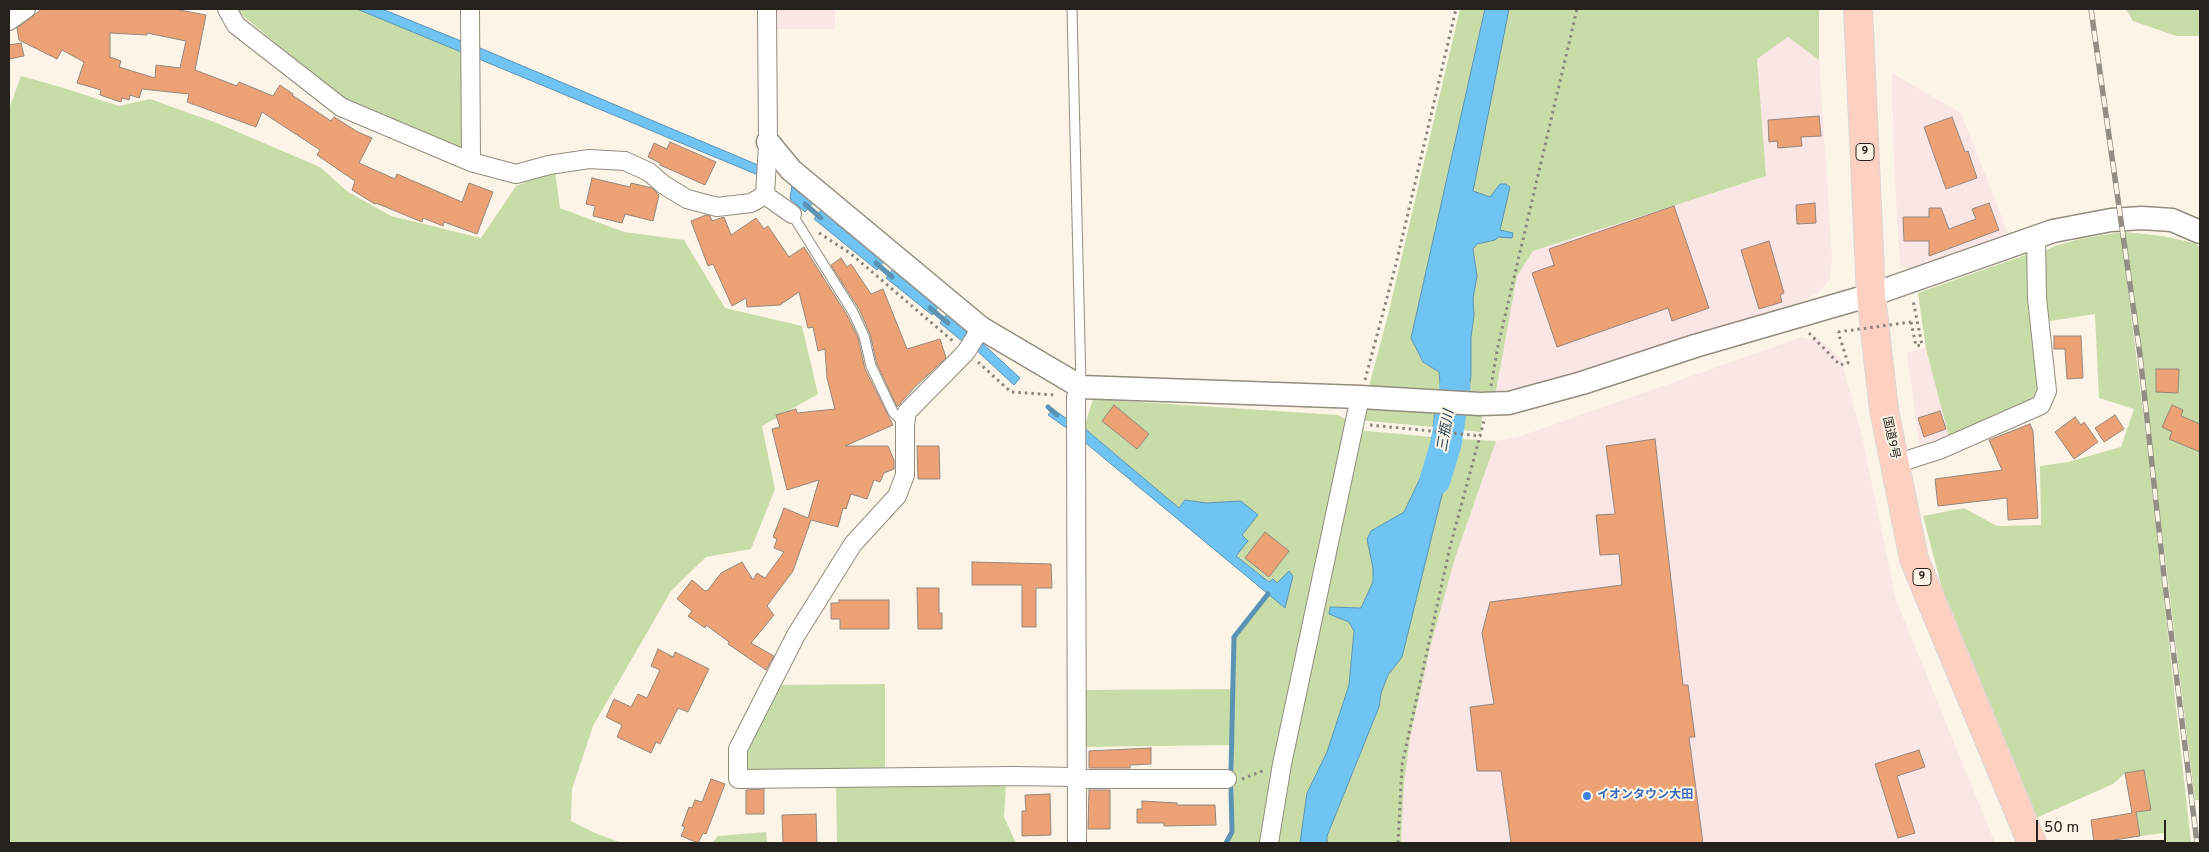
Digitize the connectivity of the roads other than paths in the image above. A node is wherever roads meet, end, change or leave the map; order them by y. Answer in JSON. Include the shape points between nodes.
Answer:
{"nodes":[{"id":1,"x":26,"y":9,"type":"edge"},
{"id":2,"x":227,"y":9,"type":"edge"},
{"id":3,"x":470,"y":9,"type":"edge"},
{"id":4,"x":767,"y":9,"type":"edge"},
{"id":5,"x":1072,"y":9,"type":"edge"},
{"id":6,"x":1858,"y":9,"type":"edge"},
{"id":7,"x":9,"y":21,"type":"edge"},
{"id":8,"x":768,"y":142,"type":"junction"},
{"id":9,"x":471,"y":162,"type":"junction"},
{"id":10,"x":765,"y":195,"type":"junction"},
{"id":11,"x":792,"y":214,"type":"joint"},
{"id":12,"x":2200,"y":232,"type":"edge"},
{"id":13,"x":2036,"y":237,"type":"junction"},
{"id":14,"x":1871,"y":295,"type":"junction"},
{"id":15,"x":972,"y":341,"type":"junction"},
{"id":16,"x":1079,"y":392,"type":"junction"},
{"id":17,"x":1360,"y":397,"type":"junction"},
{"id":18,"x":905,"y":424,"type":"junction"},
{"id":19,"x":1895,"y":464,"type":"junction"},
{"id":20,"x":1076,"y":777,"type":"junction"},
{"id":21,"x":1227,"y":780,"type":"road end"},
{"id":22,"x":1077,"y":843,"type":"edge"},
{"id":23,"x":1269,"y":843,"type":"edge"},
{"id":24,"x":2032,"y":843,"type":"edge"}],
"edges":[{"from":1,"to":7,"type":"street"},
{"from":2,"to":9,"type":"street","via":[[236,25],[341,107]]},
{"from":3,"to":9,"type":"street"},
{"from":4,"to":8,"type":"street"},
{"from":5,"to":16,"type":"lane"},
{"from":6,"to":14,"type":"highway","name":"国道9号","number":"9"},
{"from":8,"to":10,"type":"street"},
{"from":8,"to":15,"type":"street","via":[[791,170]]},
{"from":9,"to":10,"type":"street","via":[[516,174],[590,159],[625,161],[650,172],[664,185],[687,198],[717,207],[751,204]]},
{"from":10,"to":11,"type":"street"},
{"from":11,"to":18,"type":"lane","via":[[853,312],[864,336],[871,366],[893,412]]},
{"from":12,"to":13,"type":"street","via":[[2172,220],[2142,218],[2111,220]]},
{"from":13,"to":14,"type":"street"},
{"from":13,"to":19,"type":"street","via":[[2037,298],[2048,391],[2041,405],[1939,450]]},
{"from":14,"to":17,"type":"street","via":[[1508,403]]},
{"from":14,"to":19,"type":"highway","name":"国道9号","number":"9","via":[[1884,410]]},
{"from":15,"to":16,"type":"street"},
{"from":15,"to":18,"type":"street","via":[[907,412]]},
{"from":16,"to":17,"type":"street"},
{"from":16,"to":20,"type":"street"},
{"from":17,"to":23,"type":"street","via":[[1282,764]]},
{"from":18,"to":20,"type":"street","via":[[905,475],[898,496],[853,544],[796,635],[738,749],[738,779]]},
{"from":19,"to":24,"type":"highway","name":"国道9号","number":"9","via":[[1914,559]]},
{"from":20,"to":21,"type":"street","via":[[1081,780]]},
{"from":20,"to":22,"type":"street"}]}
